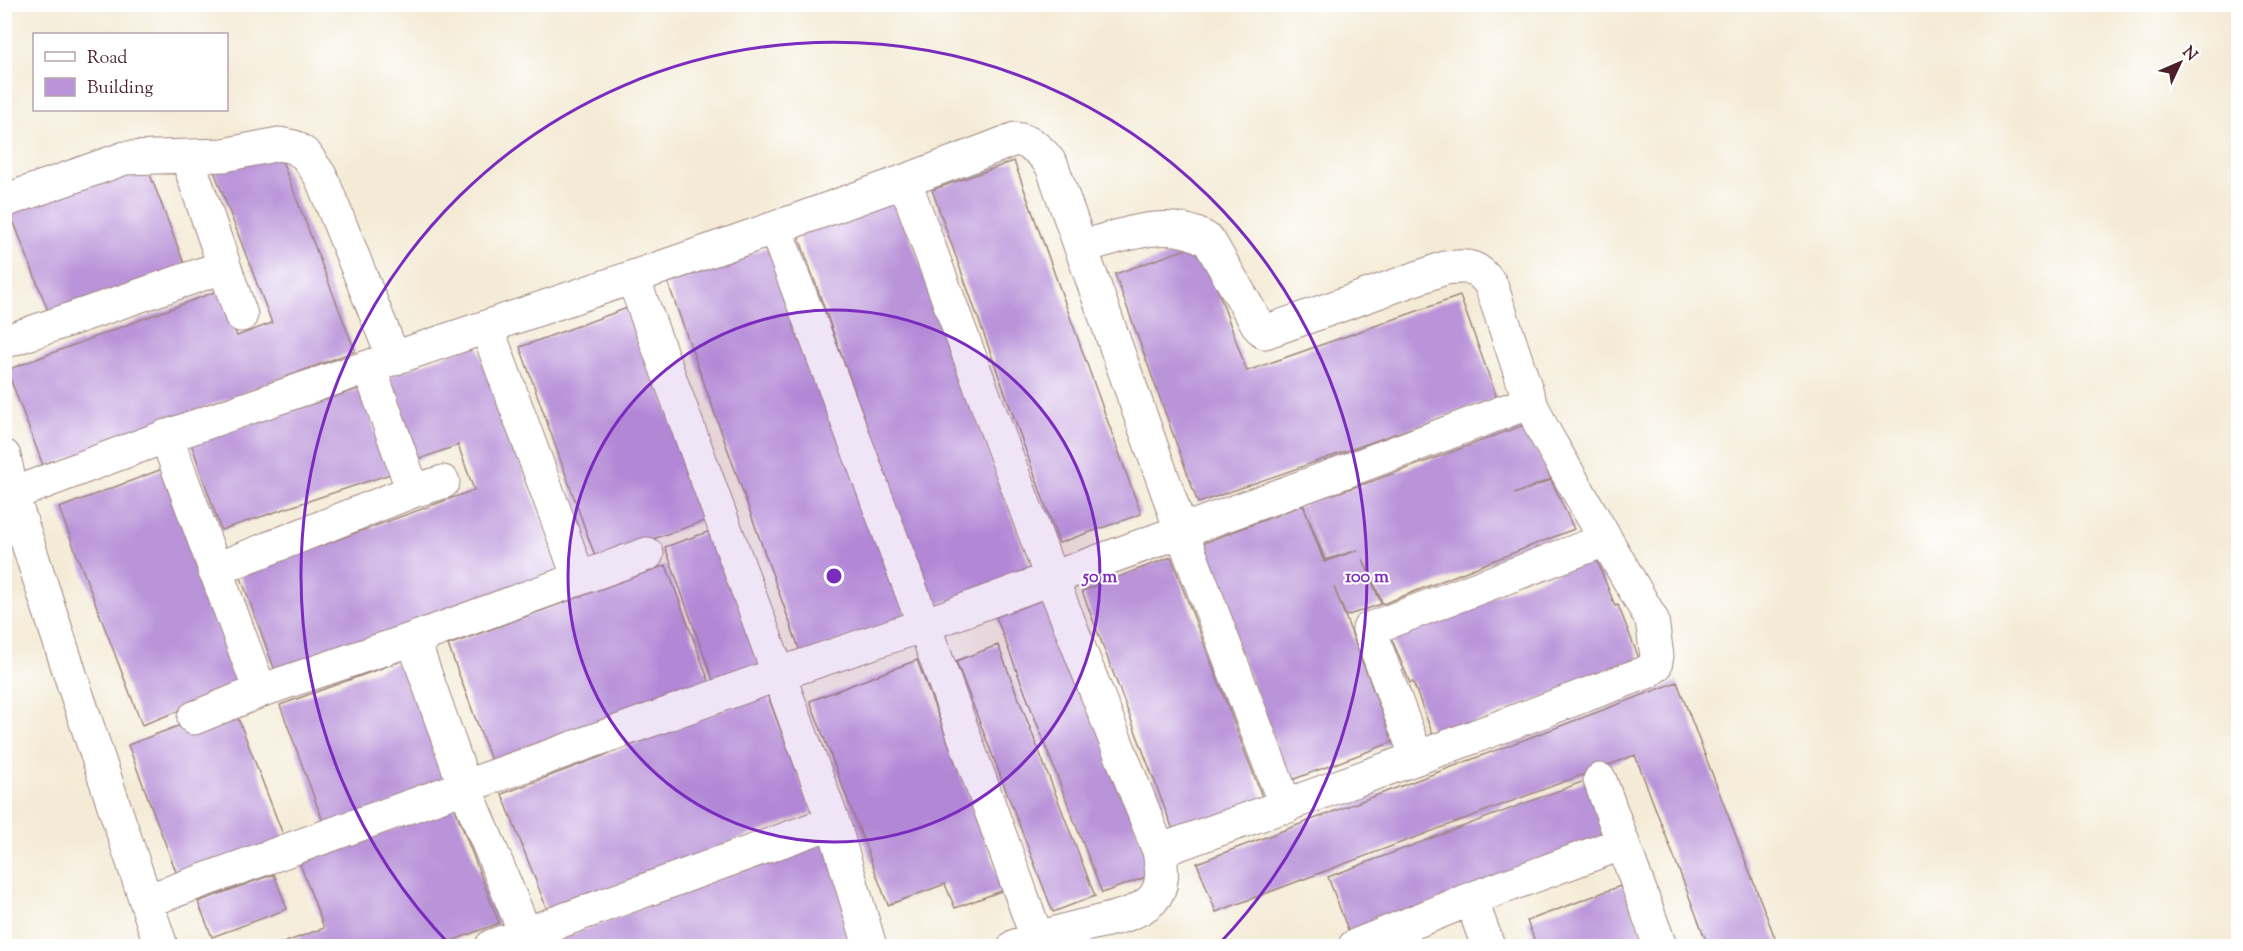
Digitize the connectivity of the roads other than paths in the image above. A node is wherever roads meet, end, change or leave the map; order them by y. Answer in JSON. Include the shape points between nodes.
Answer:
{"nodes":[{"id":1,"x":187,"y":157,"type":"junction"},
{"id":2,"x":905,"y":182,"type":"junction"},
{"id":3,"x":4,"y":201,"type":"edge"},
{"id":4,"x":774,"y":228,"type":"junction"},
{"id":5,"x":1081,"y":247,"type":"junction"},
{"id":6,"x":223,"y":267,"type":"junction"},
{"id":7,"x":633,"y":278,"type":"junction"},
{"id":8,"x":241,"y":315,"type":"dead end"},
{"id":9,"x":487,"y":328,"type":"junction"},
{"id":10,"x":4,"y":342,"type":"edge"},
{"id":11,"x":381,"y":363,"type":"junction"},
{"id":12,"x":1530,"y":402,"type":"junction"},
{"id":13,"x":166,"y":436,"type":"junction"},
{"id":14,"x":7,"y":472,"type":"edge"},
{"id":15,"x":1181,"y":530,"type":"junction"},
{"id":16,"x":1605,"y":540,"type":"junction"},
{"id":17,"x":647,"y":554,"type":"dead end"},
{"id":18,"x":214,"y":570,"type":"junction"},
{"id":19,"x":1051,"y":577,"type":"junction"},
{"id":20,"x":579,"y":578,"type":"junction"},
{"id":21,"x":924,"y":625,"type":"junction"},
{"id":22,"x":413,"y":639,"type":"junction"},
{"id":23,"x":779,"y":674,"type":"junction"},
{"id":24,"x":260,"y":691,"type":"junction"},
{"id":25,"x":194,"y":718,"type":"dead end"},
{"id":26,"x":1418,"y":759,"type":"junction"},
{"id":27,"x":1600,"y":780,"type":"dead end"},
{"id":28,"x":465,"y":787,"type":"junction"},
{"id":29,"x":1286,"y":807,"type":"junction"},
{"id":30,"x":833,"y":822,"type":"junction"},
{"id":31,"x":1623,"y":843,"type":"junction"},
{"id":32,"x":1160,"y":851,"type":"junction"},
{"id":33,"x":1471,"y":899,"type":"junction"},
{"id":34,"x":146,"y":902,"type":"junction"},
{"id":35,"x":526,"y":935,"type":"junction"},
{"id":36,"x":1026,"y":942,"type":"edge"},
{"id":37,"x":161,"y":946,"type":"edge"},
{"id":38,"x":492,"y":946,"type":"edge"},
{"id":39,"x":870,"y":946,"type":"edge"},
{"id":40,"x":1356,"y":946,"type":"edge"},
{"id":41,"x":1488,"y":946,"type":"edge"},
{"id":42,"x":1660,"y":946,"type":"edge"}],
"edges":[{"from":1,"to":3,"type":"street","via":[[124,158]]},
{"from":1,"to":6,"type":"street"},
{"from":1,"to":11,"type":"street","via":[[224,155],[279,144],[306,155],[321,177]]},
{"from":2,"to":4,"type":"street"},
{"from":2,"to":5,"type":"street","via":[[1015,138],[1023,140],[1039,149],[1052,166]]},
{"from":2,"to":19,"type":"street"},
{"from":4,"to":7,"type":"street"},
{"from":4,"to":21,"type":"street"},
{"from":5,"to":12,"type":"street","via":[[1152,229],[1196,232],[1209,241],[1265,332],[1445,268],[1472,267],[1491,285]]},
{"from":5,"to":15,"type":"street"},
{"from":6,"to":8,"type":"street"},
{"from":6,"to":10,"type":"street"},
{"from":7,"to":9,"type":"street"},
{"from":7,"to":23,"type":"street"},
{"from":9,"to":11,"type":"street"},
{"from":9,"to":20,"type":"street"},
{"from":11,"to":13,"type":"street"},
{"from":11,"to":18,"type":"street","via":[[428,487]]},
{"from":12,"to":15,"type":"street"},
{"from":12,"to":16,"type":"street"},
{"from":13,"to":14,"type":"street"},
{"from":13,"to":18,"type":"street"},
{"from":14,"to":34,"type":"street"},
{"from":15,"to":19,"type":"street"},
{"from":15,"to":29,"type":"street"},
{"from":16,"to":26,"type":"street","via":[[1369,629]]},
{"from":16,"to":26,"type":"street","via":[[1652,620],[1655,666]]},
{"from":17,"to":20,"type":"street"},
{"from":18,"to":24,"type":"street"},
{"from":19,"to":21,"type":"street"},
{"from":19,"to":32,"type":"street"},
{"from":20,"to":22,"type":"street"},
{"from":21,"to":23,"type":"street"},
{"from":21,"to":36,"type":"street"},
{"from":22,"to":24,"type":"street"},
{"from":22,"to":28,"type":"street"},
{"from":23,"to":28,"type":"street"},
{"from":23,"to":30,"type":"street"},
{"from":24,"to":25,"type":"street"},
{"from":26,"to":29,"type":"street"},
{"from":27,"to":31,"type":"street"},
{"from":28,"to":34,"type":"street"},
{"from":28,"to":35,"type":"street"},
{"from":29,"to":32,"type":"street"},
{"from":30,"to":35,"type":"street"},
{"from":30,"to":39,"type":"street"},
{"from":31,"to":33,"type":"street"},
{"from":31,"to":42,"type":"street"},
{"from":32,"to":36,"type":"street","via":[[1163,875],[1152,900],[1130,913]]},
{"from":33,"to":40,"type":"street"},
{"from":33,"to":41,"type":"street"},
{"from":34,"to":37,"type":"street"},
{"from":35,"to":38,"type":"street"}]}
